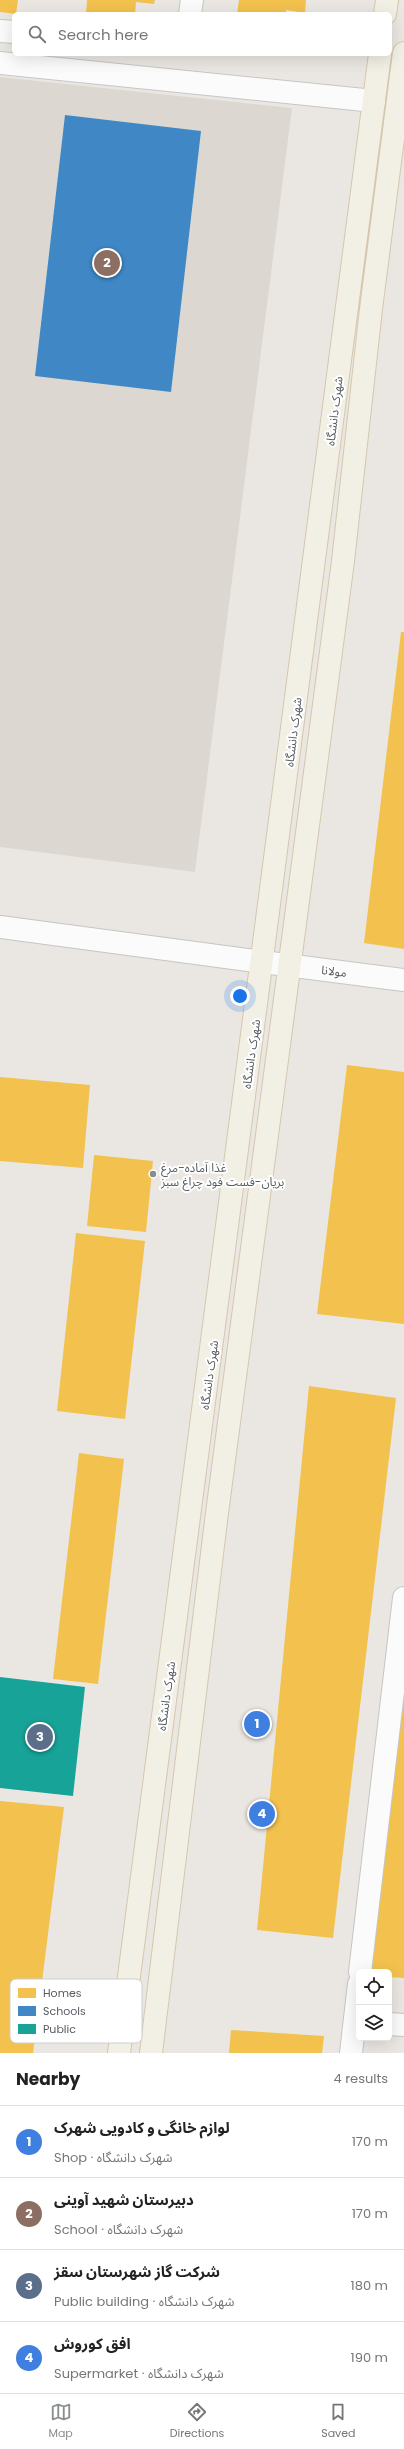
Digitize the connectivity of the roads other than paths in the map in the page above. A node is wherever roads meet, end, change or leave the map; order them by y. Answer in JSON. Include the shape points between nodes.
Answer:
{"nodes":[{"id":1,"x":192,"y":0,"type":"edge"},
{"id":2,"x":387,"y":0,"type":"edge"},
{"id":3,"x":190,"y":12,"type":"edge"},
{"id":4,"x":385,"y":12,"type":"edge"},
{"id":5,"x":0,"y":31,"type":"edge"},
{"id":6,"x":12,"y":32,"type":"edge"},
{"id":7,"x":404,"y":53,"type":"edge"},
{"id":8,"x":380,"y":56,"type":"edge"},
{"id":9,"x":0,"y":63,"type":"edge"},
{"id":10,"x":374,"y":101,"type":"junction"},
{"id":11,"x":0,"y":927,"type":"edge"},
{"id":12,"x":263,"y":962,"type":"junction"},
{"id":13,"x":290,"y":965,"type":"junction"},
{"id":14,"x":404,"y":980,"type":"edge"},
{"id":15,"x":404,"y":1598,"type":"edge"},
{"id":16,"x":360,"y":1969,"type":"edge"},
{"id":17,"x":129,"y":1979,"type":"edge"},
{"id":18,"x":392,"y":2024,"type":"edge"},
{"id":19,"x":404,"y":2025,"type":"edge"},
{"id":20,"x":356,"y":2026,"type":"edge"},
{"id":21,"x":120,"y":2043,"type":"edge"},
{"id":22,"x":119,"y":2053,"type":"edge"},
{"id":23,"x":151,"y":2053,"type":"edge"},
{"id":24,"x":351,"y":2053,"type":"edge"}],
"edges":[{"from":1,"to":3,"type":"street"},
{"from":2,"to":4,"type":"main road"},
{"from":5,"to":6,"type":"street"},
{"from":7,"to":13,"type":"main road","via":[[371,309],[343,561]]},
{"from":8,"to":10,"type":"main road","name":"شهرک دانشگاه"},
{"from":9,"to":10,"type":"street"},
{"from":10,"to":12,"type":"main road","name":"شهرک دانشگاه"},
{"from":11,"to":12,"type":"street","name":"مولانا"},
{"from":12,"to":13,"type":"street","name":"مولانا"},
{"from":12,"to":17,"type":"main road","name":"شهرک دانشگاه"},
{"from":13,"to":14,"type":"street","name":"مولانا"},
{"from":13,"to":23,"type":"main road","via":[[216,1514]]},
{"from":15,"to":16,"type":"street"},
{"from":18,"to":19,"type":"street"},
{"from":20,"to":24,"type":"street"},
{"from":21,"to":22,"type":"main road","name":"شهرک دانشگاه"}]}
